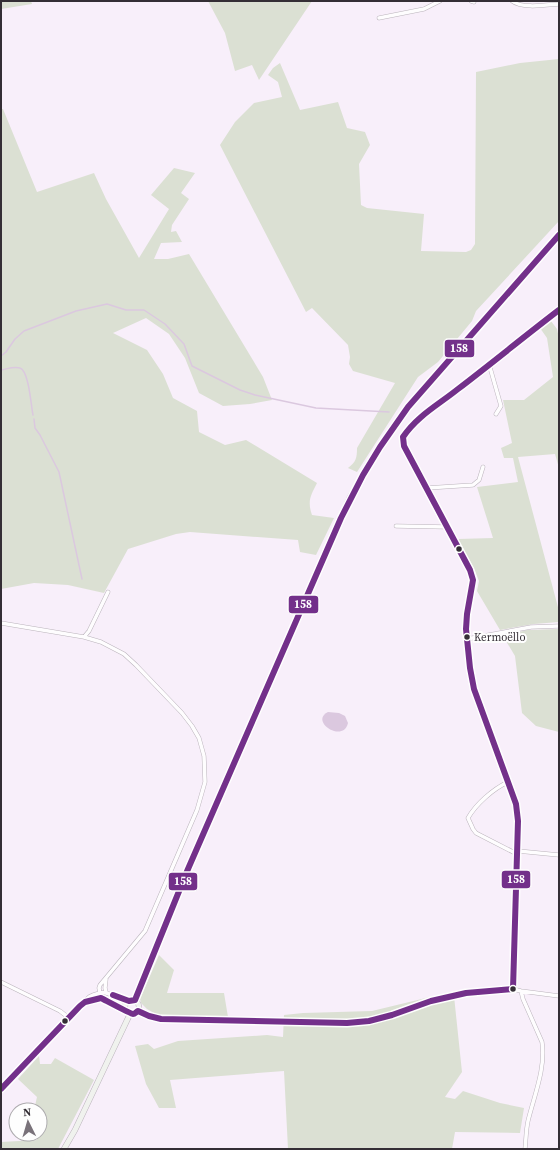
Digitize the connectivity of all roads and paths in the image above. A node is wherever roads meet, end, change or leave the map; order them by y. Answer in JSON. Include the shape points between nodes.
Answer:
{"nodes":[{"id":1,"x":440,"y":1,"type":"edge"},
{"id":2,"x":512,"y":1,"type":"edge"},
{"id":3,"x":559,"y":4,"type":"edge"},
{"id":4,"x":379,"y":18,"type":"dead end"},
{"id":5,"x":559,"y":235,"type":"edge"},
{"id":6,"x":559,"y":310,"type":"edge"},
{"id":7,"x":489,"y":364,"type":"junction"},
{"id":8,"x":496,"y":414,"type":"dead end"},
{"id":9,"x":483,"y":467,"type":"dead end"},
{"id":10,"x":427,"y":488,"type":"junction"},
{"id":11,"x":396,"y":526,"type":"dead end"},
{"id":12,"x":447,"y":527,"type":"junction"},
{"id":13,"x":108,"y":592,"type":"dead end"},
{"id":14,"x":1,"y":623,"type":"edge"},
{"id":15,"x":559,"y":626,"type":"edge"},
{"id":16,"x":84,"y":637,"type":"junction"},
{"id":17,"x":467,"y":639,"type":"junction"},
{"id":18,"x":508,"y":782,"type":"junction"},
{"id":19,"x":518,"y":853,"type":"junction"},
{"id":20,"x":559,"y":855,"type":"edge"},
{"id":21,"x":106,"y":977,"type":"junction"},
{"id":22,"x":1,"y":982,"type":"edge"},
{"id":23,"x":513,"y":989,"type":"junction"},
{"id":24,"x":522,"y":991,"type":"junction"},
{"id":25,"x":100,"y":992,"type":"junction"},
{"id":26,"x":106,"y":992,"type":"junction"},
{"id":27,"x":559,"y":996,"type":"edge"},
{"id":28,"x":101,"y":998,"type":"junction"},
{"id":29,"x":135,"y":1000,"type":"junction"},
{"id":30,"x":129,"y":1001,"type":"junction"},
{"id":31,"x":85,"y":1002,"type":"junction"},
{"id":32,"x":125,"y":1010,"type":"junction"},
{"id":33,"x":138,"y":1011,"type":"junction"},
{"id":34,"x":130,"y":1014,"type":"junction"},
{"id":35,"x":68,"y":1018,"type":"junction"},
{"id":36,"x":1,"y":1089,"type":"edge"},
{"id":37,"x":64,"y":1149,"type":"edge"},
{"id":38,"x":525,"y":1149,"type":"edge"}],
"edges":[{"from":1,"to":4,"type":"street","via":[[424,9]]},
{"from":2,"to":3,"type":"street","via":[[525,6]]},
{"from":5,"to":29,"type":"main road","via":[[408,407],[392,428],[350,497],[188,869]]},
{"from":6,"to":7,"type":"street"},
{"from":7,"to":8,"type":"street","via":[[501,406]]},
{"from":7,"to":10,"type":"street","via":[[420,417],[403,437],[404,446]]},
{"from":9,"to":10,"type":"street","via":[[479,480],[473,485]]},
{"from":10,"to":12,"type":"street"},
{"from":11,"to":12,"type":"street"},
{"from":12,"to":17,"type":"street","via":[[473,580],[467,614]]},
{"from":13,"to":16,"type":"street"},
{"from":14,"to":16,"type":"street"},
{"from":15,"to":17,"type":"street","via":[[531,627]]},
{"from":16,"to":21,"type":"street","via":[[101,642],[124,654],[182,713],[199,738],[206,769],[197,810],[145,931]]},
{"from":17,"to":18,"type":"street","via":[[474,689]]},
{"from":18,"to":19,"type":"street","via":[[516,804]]},
{"from":18,"to":19,"type":"street","via":[[483,800],[468,818],[476,833]]},
{"from":19,"to":20,"type":"street"},
{"from":19,"to":23,"type":"street"},
{"from":21,"to":25,"type":"street","via":[[100,985]]},
{"from":21,"to":26,"type":"street"},
{"from":22,"to":35,"type":"street","via":[[60,1011]]},
{"from":23,"to":24,"type":"street"},
{"from":23,"to":33,"type":"street","via":[[466,993],[431,1001],[369,1022],[161,1019]]},
{"from":24,"to":27,"type":"street"},
{"from":24,"to":38,"type":"street","via":[[543,1049],[543,1061],[528,1123]]},
{"from":25,"to":26,"type":"street"},
{"from":25,"to":28,"type":"street"},
{"from":25,"to":31,"type":"street"},
{"from":26,"to":30,"type":"street"},
{"from":28,"to":31,"type":"street"},
{"from":28,"to":32,"type":"street"},
{"from":29,"to":30,"type":"main road"},
{"from":29,"to":33,"type":"main road","via":[[139,1004]]},
{"from":30,"to":32,"type":"main road","via":[[125,1004]]},
{"from":31,"to":35,"type":"street"},
{"from":32,"to":34,"type":"main road"},
{"from":33,"to":34,"type":"main road"},
{"from":34,"to":37,"type":"main road"},
{"from":35,"to":36,"type":"street"}]}
